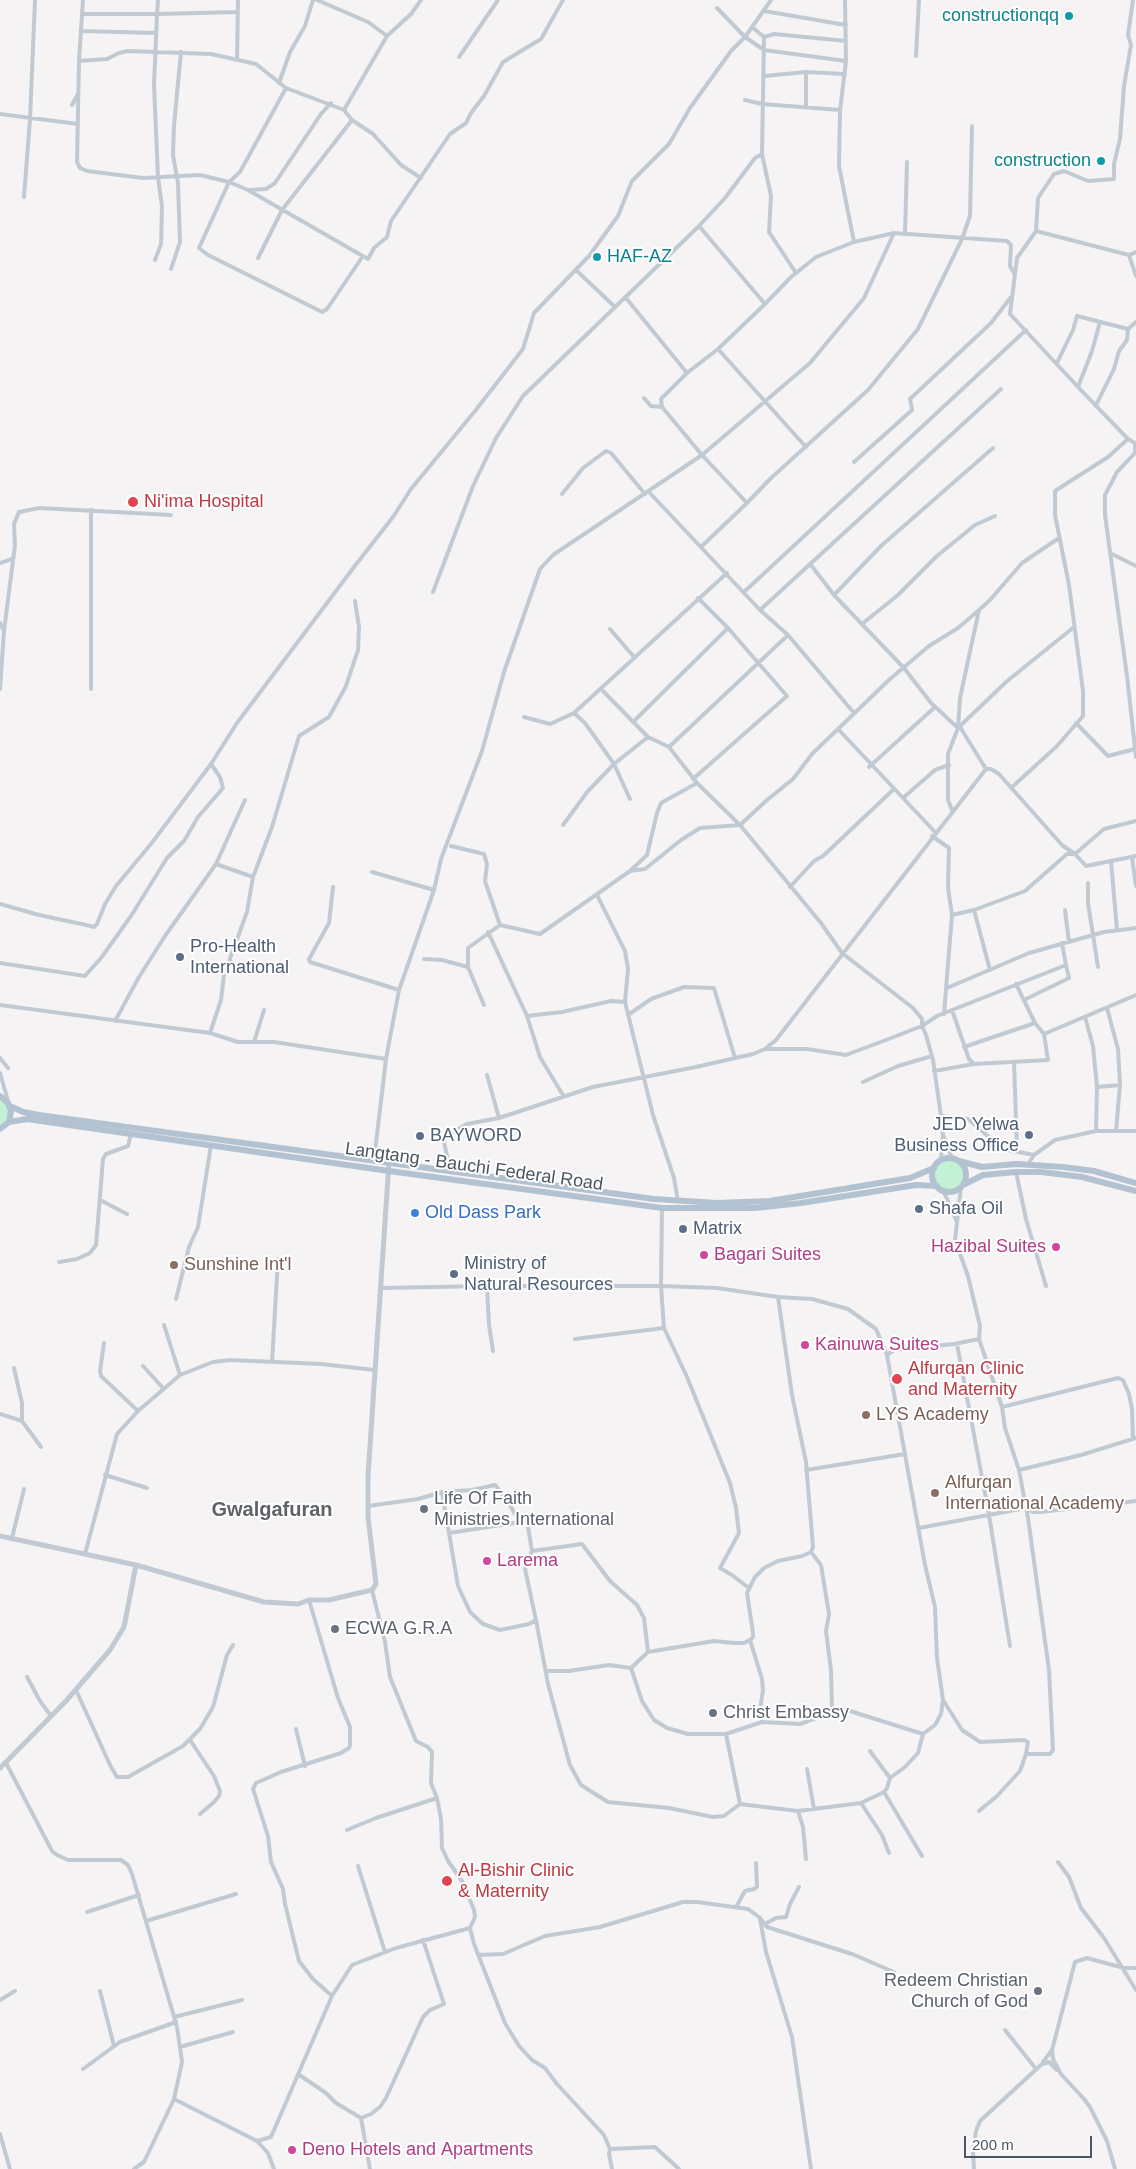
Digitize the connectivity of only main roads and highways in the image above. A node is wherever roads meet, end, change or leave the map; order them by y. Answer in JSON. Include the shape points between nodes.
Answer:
{"nodes":[{"id":1,"x":0,"y":1096,"type":"edge"},
{"id":2,"x":9,"y":1104,"type":"junction"},
{"id":3,"x":9,"y":1122,"type":"junction"},
{"id":4,"x":1,"y":1129,"type":"edge"},
{"id":5,"x":956,"y":1160,"type":"junction"},
{"id":6,"x":934,"y":1168,"type":"junction"},
{"id":7,"x":1136,"y":1183,"type":"edge"},
{"id":8,"x":937,"y":1186,"type":"junction"},
{"id":9,"x":962,"y":1186,"type":"junction"},
{"id":10,"x":1136,"y":1191,"type":"edge"}],
"edges":[{"from":1,"to":2,"type":"main road"},
{"from":2,"to":3,"type":"main road"},
{"from":2,"to":6,"type":"main road","name":"Langtang - Bauchi Federal Road","via":[[31,1114],[678,1201],[745,1202],[797,1198],[910,1178]]},
{"from":3,"to":4,"type":"main road"},
{"from":3,"to":8,"type":"main road","name":"Langtang - Bauchi Federal Road","via":[[27,1119],[662,1208],[756,1208],[916,1185]]},
{"from":5,"to":6,"type":"main road","via":[[941,1160]]},
{"from":5,"to":7,"type":"main road","via":[[982,1167],[1028,1164],[1084,1169]]},
{"from":5,"to":9,"type":"main road","via":[[966,1170]]},
{"from":6,"to":8,"type":"main road","via":[[933,1180]]},
{"from":8,"to":9,"type":"main road","via":[[954,1191]]},
{"from":9,"to":10,"type":"main road","via":[[983,1175],[1041,1172],[1082,1177]]}]}
